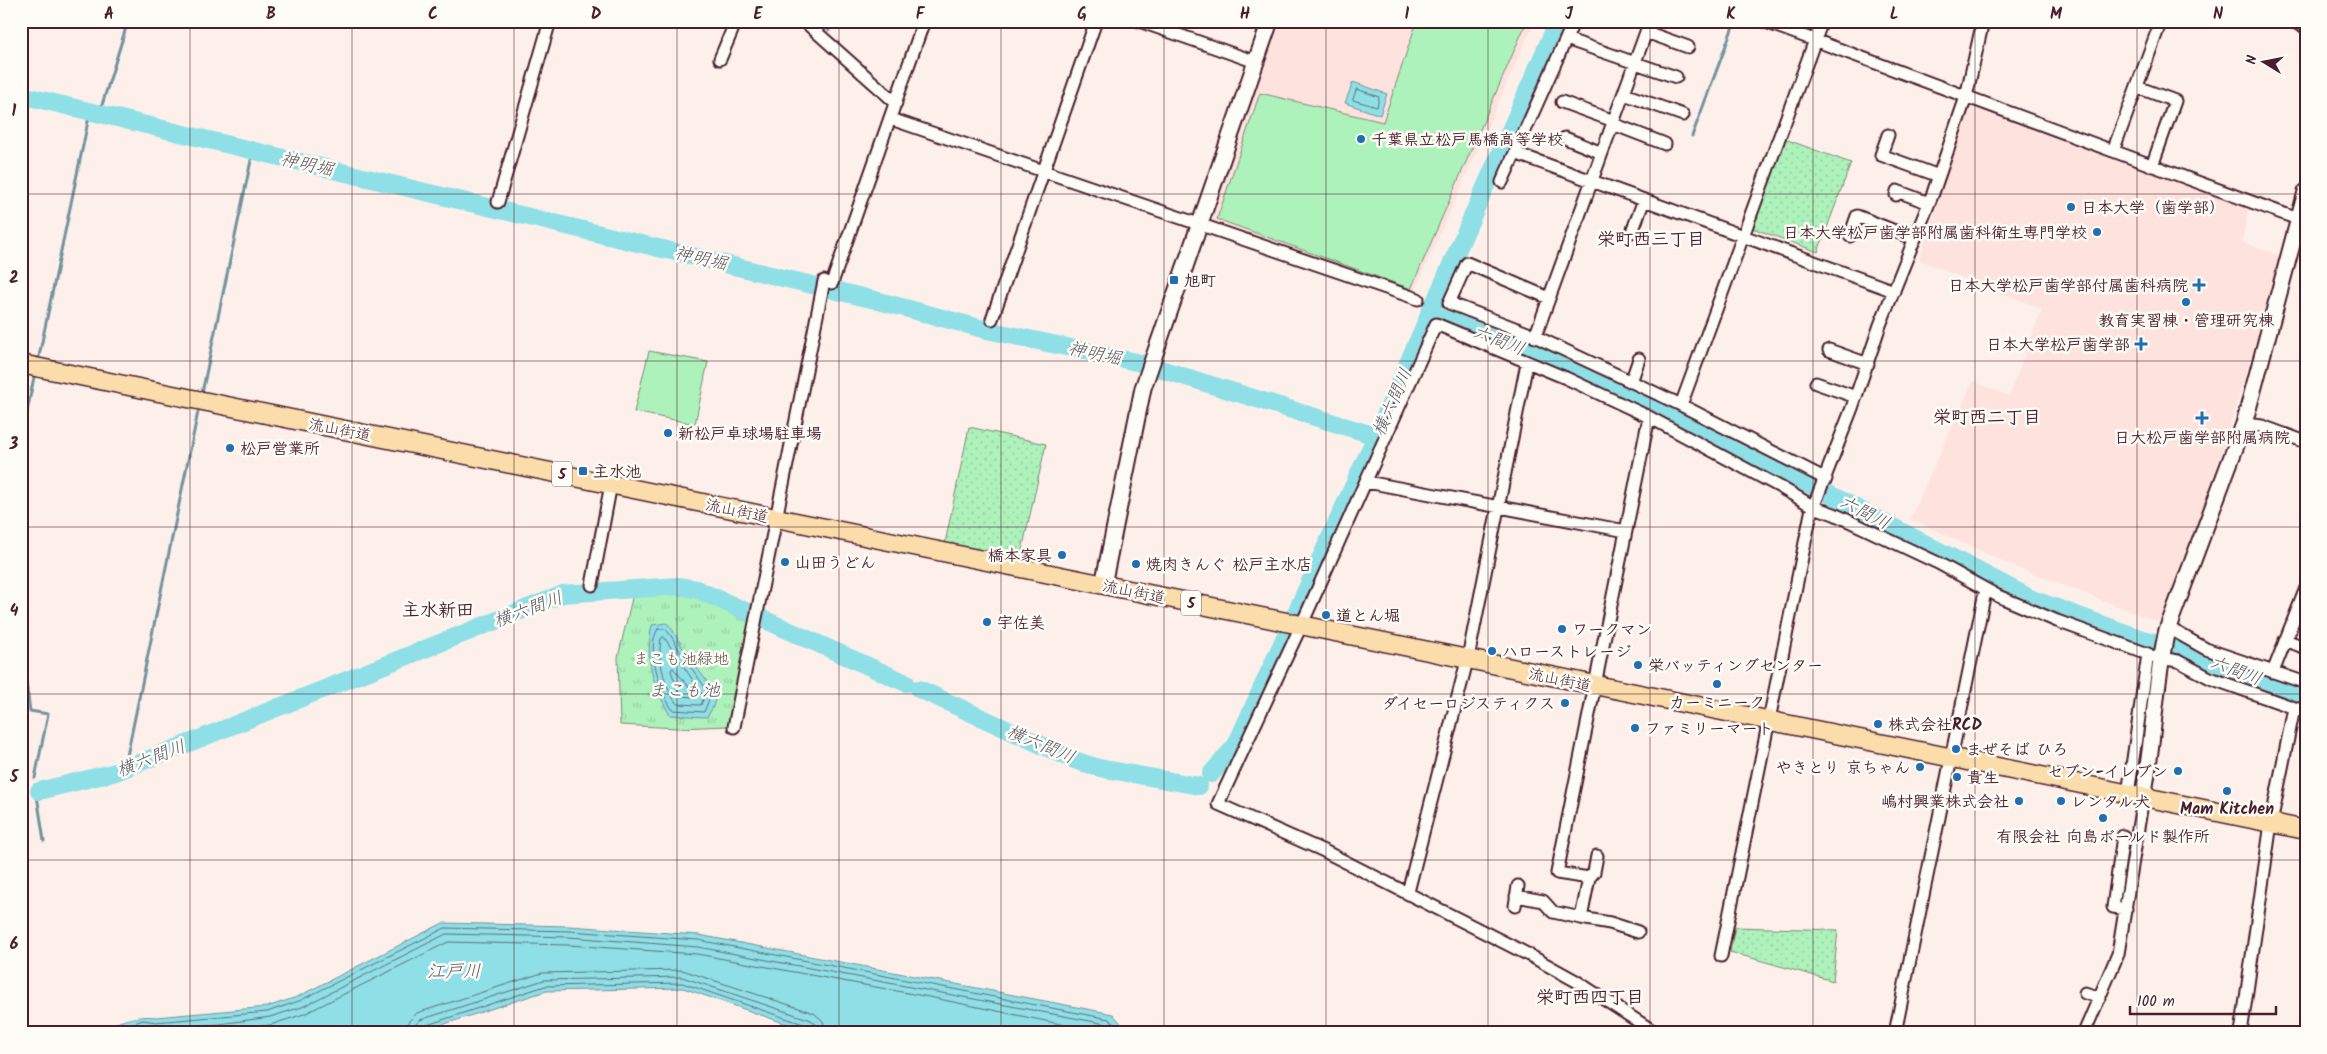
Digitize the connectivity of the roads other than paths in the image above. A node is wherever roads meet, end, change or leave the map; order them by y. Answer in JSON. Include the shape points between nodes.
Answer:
{"nodes":[{"id":1,"x":550,"y":21,"type":"edge"},
{"id":2,"x":736,"y":21,"type":"edge"},
{"id":3,"x":804,"y":21,"type":"edge"},
{"id":4,"x":924,"y":21,"type":"edge"},
{"id":5,"x":1096,"y":21,"type":"edge"},
{"id":6,"x":1139,"y":21,"type":"edge"},
{"id":7,"x":1270,"y":21,"type":"edge"},
{"id":8,"x":1574,"y":21,"type":"edge"},
{"id":9,"x":1763,"y":21,"type":"edge"},
{"id":10,"x":1822,"y":21,"type":"edge"},
{"id":11,"x":1983,"y":21,"type":"edge"},
{"id":12,"x":2161,"y":21,"type":"edge"},
{"id":13,"x":2290,"y":21,"type":"edge"},
{"id":14,"x":1648,"y":26,"type":"edge"},
{"id":15,"x":2306,"y":27,"type":"edge"},
{"id":16,"x":1566,"y":39,"type":"junction"},
{"id":17,"x":1815,"y":40,"type":"junction"},
{"id":18,"x":1688,"y":47,"type":"dead end"},
{"id":19,"x":720,"y":59,"type":"dead end"},
{"id":20,"x":1256,"y":62,"type":"junction"},
{"id":21,"x":1635,"y":63,"type":"junction"},
{"id":22,"x":1676,"y":77,"type":"dead end"},
{"id":23,"x":2137,"y":87,"type":"junction"},
{"id":24,"x":1624,"y":94,"type":"junction"},
{"id":25,"x":1966,"y":97,"type":"junction"},
{"id":26,"x":1562,"y":102,"type":"dead end"},
{"id":27,"x":896,"y":103,"type":"junction"},
{"id":28,"x":1683,"y":115,"type":"dead end"},
{"id":29,"x":891,"y":119,"type":"junction"},
{"id":30,"x":1613,"y":122,"type":"junction"},
{"id":31,"x":1888,"y":135,"type":"dead end"},
{"id":32,"x":1565,"y":138,"type":"dead end"},
{"id":33,"x":1665,"y":144,"type":"dead end"},
{"id":34,"x":2112,"y":151,"type":"junction"},
{"id":35,"x":1515,"y":152,"type":"junction"},
{"id":36,"x":1602,"y":153,"type":"junction"},
{"id":37,"x":2152,"y":166,"type":"junction"},
{"id":38,"x":1044,"y":171,"type":"junction"},
{"id":39,"x":1939,"y":176,"type":"junction"},
{"id":40,"x":1592,"y":181,"type":"junction"},
{"id":41,"x":1502,"y":182,"type":"dead end"},
{"id":42,"x":2306,"y":192,"type":"edge"},
{"id":43,"x":1896,"y":195,"type":"dead end"},
{"id":44,"x":1644,"y":200,"type":"junction"},
{"id":45,"x":498,"y":202,"type":"dead end"},
{"id":46,"x":1929,"y":203,"type":"junction"},
{"id":47,"x":2302,"y":221,"type":"edge"},
{"id":48,"x":1200,"y":224,"type":"junction"},
{"id":49,"x":1632,"y":232,"type":"dead end"},
{"id":50,"x":1742,"y":235,"type":"junction"},
{"id":51,"x":1850,"y":236,"type":"dead end"},
{"id":52,"x":1915,"y":239,"type":"junction"},
{"id":53,"x":1894,"y":291,"type":"junction"},
{"id":54,"x":1549,"y":298,"type":"junction"},
{"id":55,"x":1418,"y":299,"type":"dead end"},
{"id":56,"x":992,"y":319,"type":"dead end"},
{"id":57,"x":1535,"y":337,"type":"junction"},
{"id":58,"x":1829,"y":350,"type":"dead end"},
{"id":59,"x":1639,"y":359,"type":"dead end"},
{"id":60,"x":1527,"y":363,"type":"junction"},
{"id":61,"x":21,"y":364,"type":"edge"},
{"id":62,"x":1868,"y":364,"type":"junction"},
{"id":63,"x":1632,"y":382,"type":"junction"},
{"id":64,"x":1816,"y":383,"type":"dead end"},
{"id":65,"x":1856,"y":397,"type":"junction"},
{"id":66,"x":1681,"y":405,"type":"junction"},
{"id":67,"x":1649,"y":417,"type":"junction"},
{"id":68,"x":2244,"y":424,"type":"junction"},
{"id":69,"x":2306,"y":442,"type":"edge"},
{"id":70,"x":1826,"y":479,"type":"junction"},
{"id":71,"x":1367,"y":482,"type":"junction"},
{"id":72,"x":611,"y":484,"type":"junction"},
{"id":73,"x":1498,"y":507,"type":"junction"},
{"id":74,"x":1814,"y":507,"type":"junction"},
{"id":75,"x":776,"y":518,"type":"junction"},
{"id":76,"x":1626,"y":532,"type":"junction"},
{"id":77,"x":592,"y":585,"type":"dead end"},
{"id":78,"x":1103,"y":585,"type":"junction"},
{"id":79,"x":2306,"y":588,"type":"edge"},
{"id":80,"x":1987,"y":590,"type":"junction"},
{"id":81,"x":1300,"y":625,"type":"junction"},
{"id":82,"x":2167,"y":630,"type":"junction"},
{"id":83,"x":2286,"y":640,"type":"junction"},
{"id":84,"x":2306,"y":648,"type":"edge"},
{"id":85,"x":2157,"y":656,"type":"junction"},
{"id":86,"x":1466,"y":660,"type":"junction"},
{"id":87,"x":2273,"y":672,"type":"junction"},
{"id":88,"x":2306,"y":683,"type":"edge"},
{"id":89,"x":1595,"y":686,"type":"junction"},
{"id":90,"x":2294,"y":708,"type":"junction"},
{"id":91,"x":2306,"y":712,"type":"edge"},
{"id":92,"x":1769,"y":721,"type":"junction"},
{"id":93,"x":734,"y":726,"type":"dead end"},
{"id":94,"x":1950,"y":758,"type":"junction"},
{"id":95,"x":2135,"y":795,"type":"junction"},
{"id":96,"x":2271,"y":823,"type":"junction"},
{"id":97,"x":2306,"y":830,"type":"edge"},
{"id":98,"x":2124,"y":836,"type":"dead end"},
{"id":99,"x":1599,"y":862,"type":"dead end"},
{"id":100,"x":1589,"y":878,"type":"junction"},
{"id":101,"x":1408,"y":892,"type":"junction"},
{"id":102,"x":1516,"y":896,"type":"dead end"},
{"id":103,"x":2126,"y":909,"type":"junction"},
{"id":104,"x":1581,"y":918,"type":"junction"},
{"id":105,"x":1638,"y":932,"type":"dead end"},
{"id":106,"x":1721,"y":956,"type":"dead end"},
{"id":107,"x":2085,"y":993,"type":"dead end"},
{"id":108,"x":2100,"y":998,"type":"junction"},
{"id":109,"x":1656,"y":1033,"type":"edge"},
{"id":110,"x":1895,"y":1033,"type":"edge"},
{"id":111,"x":2084,"y":1033,"type":"edge"},
{"id":112,"x":2241,"y":1033,"type":"edge"}],
"edges":[{"from":1,"to":45,"type":"street"},
{"from":2,"to":19,"type":"street"},
{"from":3,"to":27,"type":"street"},
{"from":4,"to":27,"type":"street"},
{"from":5,"to":38,"type":"street"},
{"from":6,"to":20,"type":"street"},
{"from":7,"to":20,"type":"street"},
{"from":8,"to":16,"type":"street"},
{"from":9,"to":17,"type":"street"},
{"from":10,"to":17,"type":"street"},
{"from":11,"to":25,"type":"street"},
{"from":12,"to":23,"type":"street"},
{"from":13,"to":15,"type":"street"},
{"from":14,"to":18,"type":"street"},
{"from":14,"to":21,"type":"street"},
{"from":16,"to":21,"type":"street"},
{"from":16,"to":35,"type":"street"},
{"from":17,"to":25,"type":"street"},
{"from":17,"to":50,"type":"street"},
{"from":20,"to":48,"type":"street"},
{"from":21,"to":22,"type":"street"},
{"from":21,"to":24,"type":"street"},
{"from":23,"to":34,"type":"street"},
{"from":23,"to":37,"type":"street","via":[[2175,101]]},
{"from":24,"to":28,"type":"street"},
{"from":24,"to":30,"type":"street"},
{"from":25,"to":34,"type":"street"},
{"from":25,"to":39,"type":"street"},
{"from":26,"to":30,"type":"street"},
{"from":27,"to":29,"type":"street"},
{"from":29,"to":38,"type":"street"},
{"from":29,"to":75,"type":"street","via":[[821,295]]},
{"from":30,"to":33,"type":"street"},
{"from":30,"to":36,"type":"street"},
{"from":31,"to":39,"type":"street","via":[[1881,154]]},
{"from":32,"to":36,"type":"street"},
{"from":34,"to":37,"type":"street"},
{"from":35,"to":40,"type":"street"},
{"from":35,"to":41,"type":"street"},
{"from":36,"to":40,"type":"street"},
{"from":37,"to":47,"type":"street"},
{"from":38,"to":48,"type":"street"},
{"from":38,"to":56,"type":"street"},
{"from":39,"to":46,"type":"street"},
{"from":40,"to":44,"type":"street"},
{"from":40,"to":54,"type":"street"},
{"from":42,"to":47,"type":"street"},
{"from":43,"to":46,"type":"street","via":[[1897,191]]},
{"from":44,"to":49,"type":"street"},
{"from":44,"to":50,"type":"street"},
{"from":46,"to":52,"type":"street"},
{"from":47,"to":68,"type":"street"},
{"from":48,"to":55,"type":"street"},
{"from":48,"to":78,"type":"street","via":[[1143,388]]},
{"from":50,"to":53,"type":"street"},
{"from":50,"to":66,"type":"street"},
{"from":51,"to":52,"type":"street","via":[[1857,216]]},
{"from":52,"to":53,"type":"street"},
{"from":53,"to":62,"type":"street"},
{"from":54,"to":57,"type":"street"},
{"from":54,"to":57,"type":"street","via":[[1467,263],[1449,303]]},
{"from":57,"to":63,"type":"street"},
{"from":58,"to":62,"type":"street"},
{"from":59,"to":63,"type":"street"},
{"from":60,"to":67,"type":"street"},
{"from":60,"to":71,"type":"street","via":[[1436,324]]},
{"from":60,"to":73,"type":"street"},
{"from":61,"to":72,"type":"main road","name":"流山街道","number":"5"},
{"from":62,"to":65,"type":"street"},
{"from":63,"to":66,"type":"street"},
{"from":64,"to":65,"type":"street"},
{"from":65,"to":70,"type":"street"},
{"from":66,"to":70,"type":"street"},
{"from":67,"to":74,"type":"street"},
{"from":67,"to":76,"type":"street"},
{"from":68,"to":69,"type":"street","via":[[2262,426]]},
{"from":68,"to":82,"type":"street"},
{"from":70,"to":74,"type":"street"},
{"from":71,"to":73,"type":"street"},
{"from":71,"to":81,"type":"street"},
{"from":72,"to":75,"type":"main road","name":"流山街道","number":"5"},
{"from":72,"to":77,"type":"street"},
{"from":73,"to":76,"type":"street"},
{"from":73,"to":86,"type":"street"},
{"from":74,"to":80,"type":"street","via":[[1869,530]]},
{"from":74,"to":92,"type":"street"},
{"from":75,"to":78,"type":"main road","name":"流山街道","number":"5"},
{"from":75,"to":93,"type":"street"},
{"from":76,"to":89,"type":"street"},
{"from":78,"to":81,"type":"main road","name":"流山街道","number":"5"},
{"from":79,"to":83,"type":"street"},
{"from":80,"to":85,"type":"street","via":[[2028,609]]},
{"from":80,"to":94,"type":"street"},
{"from":81,"to":86,"type":"main road","name":"流山街道","number":"5"},
{"from":81,"to":101,"type":"street","via":[[1218,804]]},
{"from":82,"to":85,"type":"street"},
{"from":82,"to":87,"type":"street","via":[[2206,649]]},
{"from":83,"to":84,"type":"street"},
{"from":83,"to":87,"type":"street"},
{"from":85,"to":90,"type":"street","via":[[2178,661],[2210,678]]},
{"from":85,"to":95,"type":"street","via":[[2148,772]]},
{"from":86,"to":89,"type":"main road","name":"流山街道","number":"5"},
{"from":86,"to":101,"type":"street"},
{"from":87,"to":88,"type":"street"},
{"from":89,"to":92,"type":"main road","name":"流山街道","number":"5"},
{"from":89,"to":100,"type":"street","via":[[1557,873]]},
{"from":90,"to":91,"type":"street"},
{"from":90,"to":96,"type":"street"},
{"from":92,"to":94,"type":"main road","name":"流山街道","number":"5"},
{"from":92,"to":106,"type":"street"},
{"from":94,"to":95,"type":"main road","name":"流山街道","number":"5"},
{"from":94,"to":110,"type":"street"},
{"from":95,"to":96,"type":"main road","name":"流山街道","number":"5"},
{"from":95,"to":103,"type":"street"},
{"from":96,"to":97,"type":"main road","name":"流山街道","number":"5"},
{"from":96,"to":112,"type":"street"},
{"from":98,"to":103,"type":"street","via":[[2113,907]]},
{"from":99,"to":100,"type":"street"},
{"from":100,"to":104,"type":"street"},
{"from":101,"to":109,"type":"street","via":[[1553,968]]},
{"from":102,"to":104,"type":"street","via":[[1543,901],[1554,912]]},
{"from":103,"to":108,"type":"street","via":[[2118,954]]},
{"from":104,"to":105,"type":"street"},
{"from":107,"to":108,"type":"street"},
{"from":108,"to":111,"type":"street"}]}
